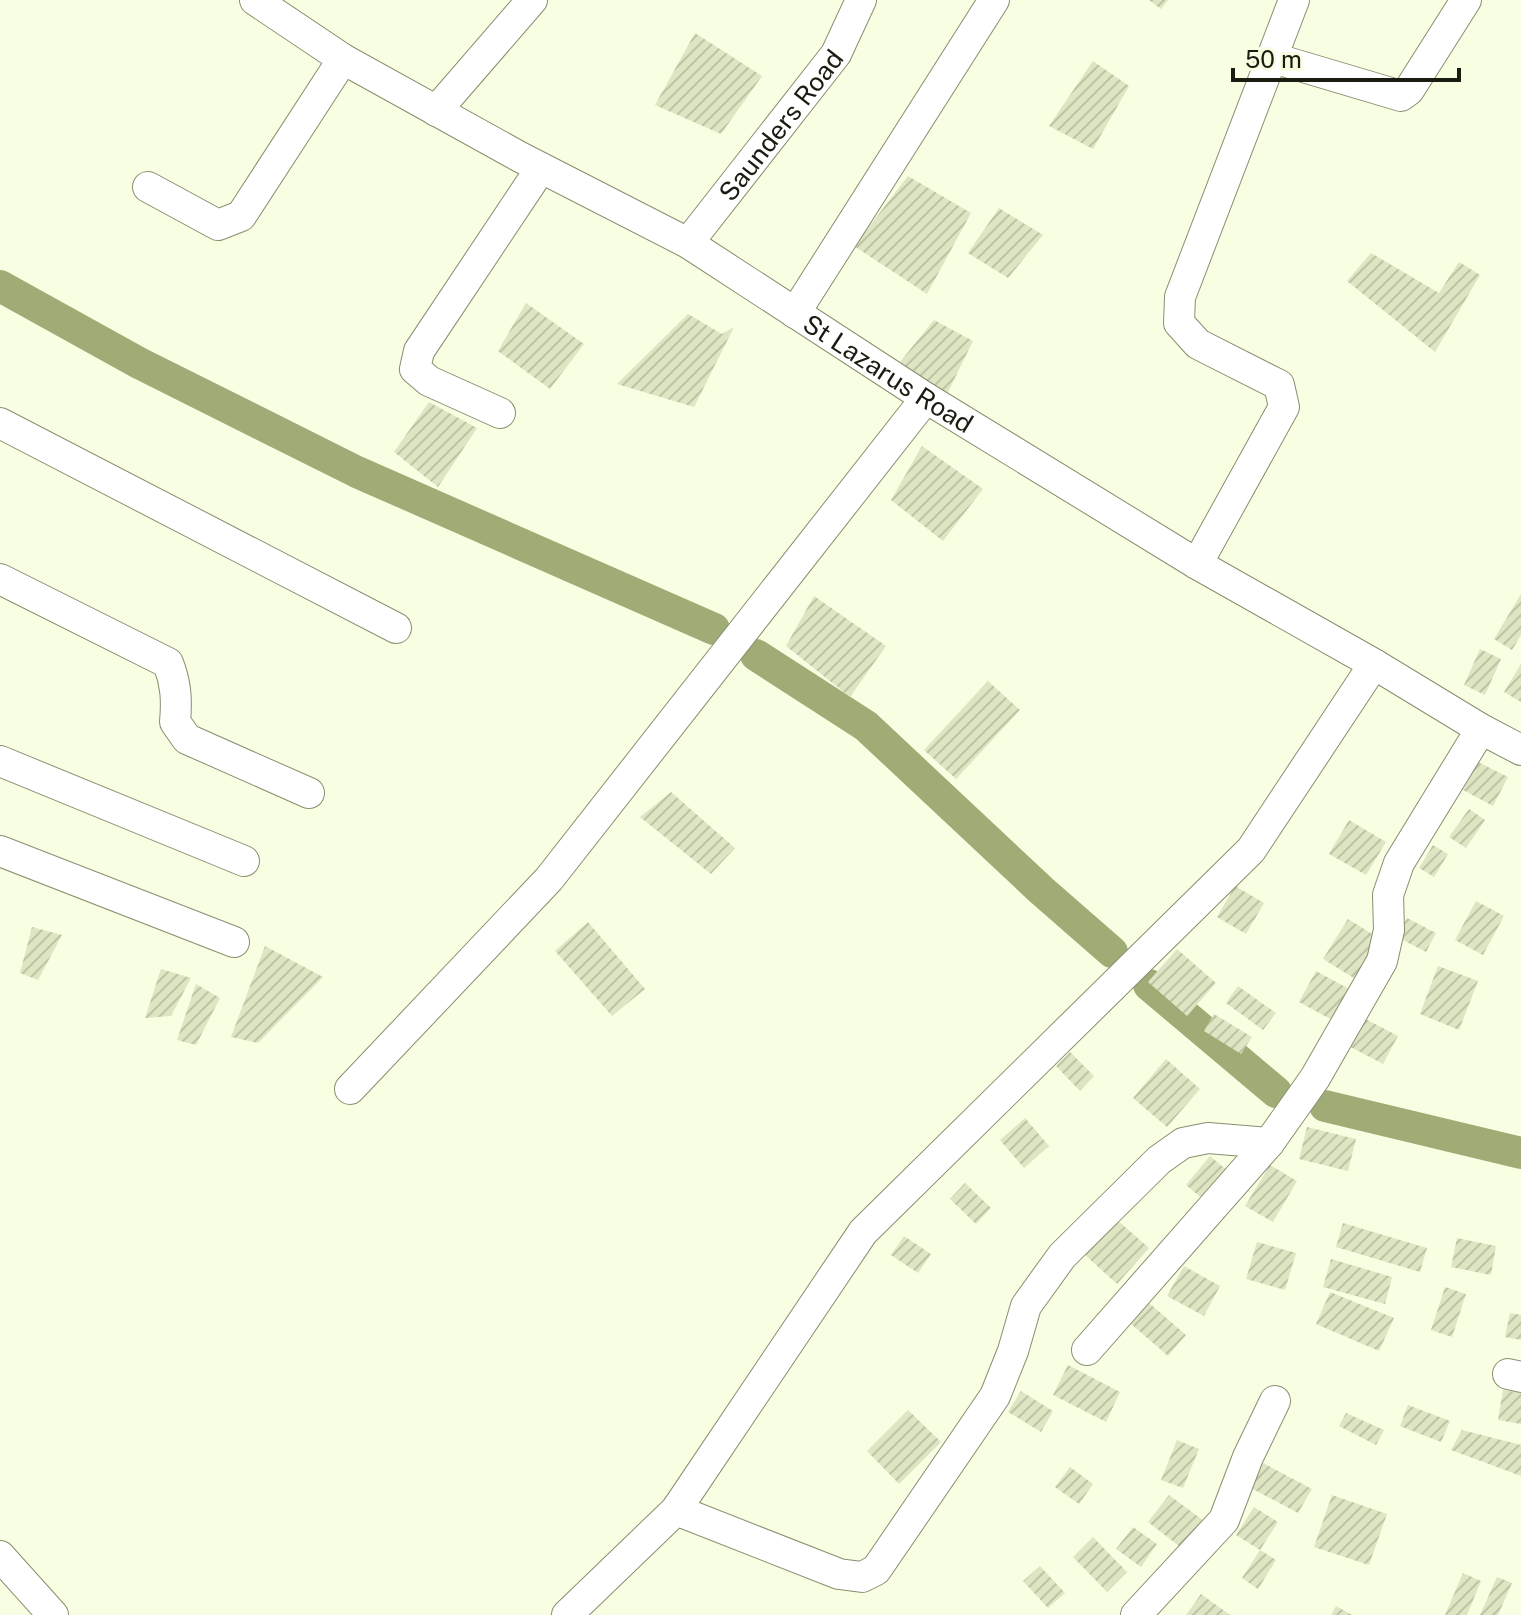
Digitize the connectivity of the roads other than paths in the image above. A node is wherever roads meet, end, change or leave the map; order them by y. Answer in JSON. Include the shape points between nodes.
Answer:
{"nodes":[{"id":1,"x":255,"y":0,"type":"edge"},
{"id":2,"x":532,"y":0,"type":"edge"},
{"id":3,"x":861,"y":0,"type":"edge"},
{"id":4,"x":994,"y":0,"type":"edge"},
{"id":5,"x":1294,"y":0,"type":"edge"},
{"id":6,"x":1466,"y":0,"type":"edge"},
{"id":7,"x":1273,"y":58,"type":"junction"},
{"id":8,"x":343,"y":59,"type":"junction"},
{"id":9,"x":436,"y":111,"type":"junction"},
{"id":10,"x":541,"y":168,"type":"junction"},
{"id":11,"x":148,"y":187,"type":"dead end"},
{"id":12,"x":688,"y":243,"type":"junction"},
{"id":13,"x":795,"y":313,"type":"junction"},
{"id":14,"x":926,"y":398,"type":"junction"},
{"id":15,"x":500,"y":413,"type":"dead end"},
{"id":16,"x":0,"y":423,"type":"edge"},
{"id":17,"x":1197,"y":564,"type":"junction"},
{"id":18,"x":0,"y":579,"type":"edge"},
{"id":19,"x":396,"y":628,"type":"dead end"},
{"id":20,"x":1374,"y":664,"type":"junction"},
{"id":21,"x":1481,"y":729,"type":"junction"},
{"id":22,"x":1521,"y":750,"type":"edge"},
{"id":23,"x":0,"y":761,"type":"edge"},
{"id":24,"x":309,"y":793,"type":"dead end"},
{"id":25,"x":0,"y":851,"type":"edge"},
{"id":26,"x":244,"y":861,"type":"dead end"},
{"id":27,"x":234,"y":942,"type":"dead end"},
{"id":28,"x":350,"y":1089,"type":"dead end"},
{"id":29,"x":1269,"y":1143,"type":"junction"},
{"id":30,"x":1087,"y":1350,"type":"dead end"},
{"id":31,"x":1275,"y":1401,"type":"dead end"},
{"id":32,"x":676,"y":1510,"type":"junction"},
{"id":33,"x":0,"y":1556,"type":"edge"},
{"id":34,"x":53,"y":1615,"type":"edge"},
{"id":35,"x":567,"y":1615,"type":"edge"},
{"id":36,"x":1136,"y":1615,"type":"edge"}],
"edges":[{"from":1,"to":8,"type":"street","name":"St Lazarus Road"},
{"from":2,"to":9,"type":"street"},
{"from":3,"to":12,"type":"street","name":"Saunders Road","via":[[836,54]]},
{"from":4,"to":13,"type":"street"},
{"from":5,"to":7,"type":"street"},
{"from":6,"to":7,"type":"street","via":[[1401,96]]},
{"from":7,"to":17,"type":"street","via":[[1180,297],[1179,323],[1198,344],[1279,385],[1284,407]]},
{"from":8,"to":9,"type":"street","name":"St Lazarus Road"},
{"from":8,"to":11,"type":"street","via":[[241,216],[218,225]]},
{"from":9,"to":10,"type":"street","name":"St Lazarus Road"},
{"from":10,"to":12,"type":"street","name":"St Lazarus Road"},
{"from":10,"to":15,"type":"street","via":[[419,351],[415,369],[429,381]]},
{"from":12,"to":13,"type":"street","name":"St Lazarus Road"},
{"from":13,"to":14,"type":"street","name":"St Lazarus Road"},
{"from":14,"to":17,"type":"street","name":"St Lazarus Road"},
{"from":14,"to":28,"type":"street","via":[[549,879]]},
{"from":16,"to":19,"type":"street"},
{"from":17,"to":20,"type":"street","name":"St Lazarus Road"},
{"from":18,"to":24,"type":"street","via":[[168,663],[175,679],[175,722],[187,739]]},
{"from":20,"to":21,"type":"street","name":"St Lazarus Road"},
{"from":20,"to":32,"type":"street","via":[[1251,850],[863,1232]]},
{"from":21,"to":22,"type":"street","name":"St Lazarus Road"},
{"from":21,"to":29,"type":"street","via":[[1399,863],[1388,895],[1389,930],[1382,961],[1315,1078]]},
{"from":23,"to":26,"type":"street"},
{"from":25,"to":27,"type":"street"},
{"from":29,"to":30,"type":"street"},
{"from":29,"to":32,"type":"street","via":[[1208,1138],[1183,1143],[1062,1256],[1026,1306],[995,1396],[876,1570],[862,1577],[839,1574]]},
{"from":31,"to":36,"type":"street","via":[[1224,1520]]},
{"from":32,"to":35,"type":"street"},
{"from":33,"to":34,"type":"street"}]}
